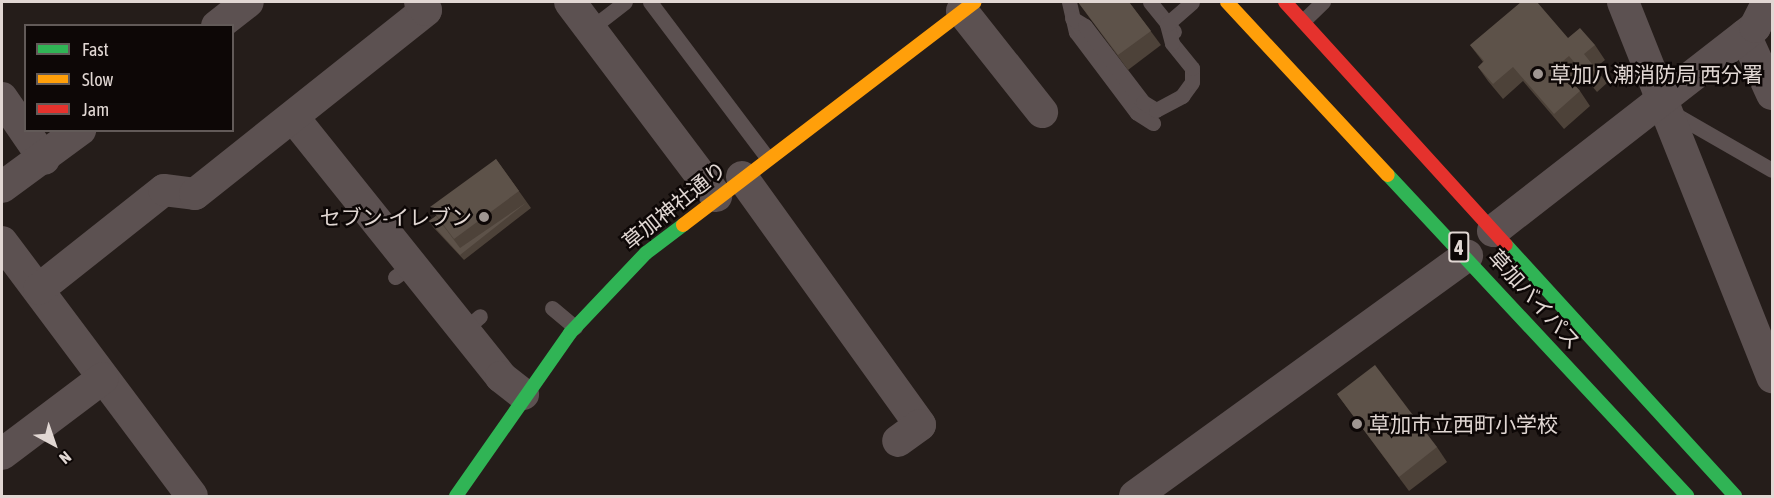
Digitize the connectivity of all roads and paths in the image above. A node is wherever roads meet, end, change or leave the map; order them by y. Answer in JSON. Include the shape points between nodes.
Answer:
{"nodes":[{"id":1,"x":248,"y":2,"type":"edge"},
{"id":2,"x":420,"y":2,"type":"edge"},
{"id":3,"x":570,"y":2,"type":"edge"},
{"id":4,"x":625,"y":2,"type":"edge"},
{"id":5,"x":650,"y":2,"type":"edge"},
{"id":6,"x":1069,"y":2,"type":"edge"},
{"id":7,"x":1150,"y":2,"type":"edge"},
{"id":8,"x":1192,"y":2,"type":"edge"},
{"id":9,"x":1227,"y":2,"type":"edge"},
{"id":10,"x":1285,"y":2,"type":"edge"},
{"id":11,"x":1323,"y":2,"type":"edge"},
{"id":12,"x":1623,"y":2,"type":"edge"},
{"id":13,"x":1768,"y":2,"type":"edge"},
{"id":14,"x":969,"y":6,"type":"edge"},
{"id":15,"x":1072,"y":18,"type":"junction"},
{"id":16,"x":1303,"y":21,"type":"junction"},
{"id":17,"x":220,"y":24,"type":"edge"},
{"id":18,"x":1167,"y":24,"type":"junction"},
{"id":19,"x":590,"y":29,"type":"junction"},
{"id":20,"x":1745,"y":35,"type":"junction"},
{"id":21,"x":1181,"y":41,"type":"dead end"},
{"id":22,"x":1773,"y":94,"type":"edge"},
{"id":23,"x":2,"y":98,"type":"edge"},
{"id":24,"x":1664,"y":104,"type":"junction"},
{"id":25,"x":1041,"y":112,"type":"dead end"},
{"id":26,"x":294,"y":117,"type":"junction"},
{"id":27,"x":1153,"y":123,"type":"dead end"},
{"id":28,"x":24,"y":130,"type":"edge"},
{"id":29,"x":25,"y":132,"type":"edge"},
{"id":30,"x":78,"y":132,"type":"edge"},
{"id":31,"x":767,"y":157,"type":"junction"},
{"id":32,"x":44,"y":159,"type":"junction"},
{"id":33,"x":1773,"y":170,"type":"edge"},
{"id":34,"x":742,"y":177,"type":"junction"},
{"id":35,"x":2,"y":187,"type":"edge"},
{"id":36,"x":716,"y":196,"type":"junction"},
{"id":37,"x":1493,"y":231,"type":"junction"},
{"id":38,"x":2,"y":242,"type":"edge"},
{"id":39,"x":1467,"y":256,"type":"junction"},
{"id":40,"x":39,"y":289,"type":"junction"},
{"id":41,"x":552,"y":308,"type":"dead end"},
{"id":42,"x":575,"y":327,"type":"junction"},
{"id":43,"x":1773,"y":376,"type":"edge"},
{"id":44,"x":103,"y":378,"type":"junction"},
{"id":45,"x":523,"y":394,"type":"junction"},
{"id":46,"x":898,"y":441,"type":"dead end"},
{"id":47,"x":2,"y":454,"type":"edge"},
{"id":48,"x":192,"y":496,"type":"edge"},
{"id":49,"x":456,"y":496,"type":"edge"},
{"id":50,"x":1136,"y":496,"type":"edge"},
{"id":51,"x":1687,"y":496,"type":"edge"},
{"id":52,"x":1735,"y":496,"type":"edge"}],
"edges":[{"from":1,"to":17,"type":"street"},
{"from":2,"to":26,"type":"street","via":[[426,10]]},
{"from":3,"to":19,"type":"street"},
{"from":4,"to":19,"type":"lane"},
{"from":5,"to":31,"type":"lane"},
{"from":6,"to":15,"type":"lane"},
{"from":7,"to":18,"type":"lane"},
{"from":8,"to":18,"type":"lane"},
{"from":9,"to":39,"type":"main road","name":"草加バイパス","number":"4"},
{"from":10,"to":16,"type":"main road","name":"草加バイパス","number":"4"},
{"from":11,"to":16,"type":"lane"},
{"from":12,"to":24,"type":"street"},
{"from":13,"to":20,"type":"street"},
{"from":14,"to":25,"type":"street"},
{"from":14,"to":31,"type":"main road","name":"草加神社通り"},
{"from":15,"to":18,"type":"lane","via":[[1156,110],[1177,100],[1192,82],[1192,68],[1172,43]]},
{"from":15,"to":27,"type":"lane","via":[[1100,66],[1137,113]]},
{"from":16,"to":37,"type":"main road","name":"草加バイパス","number":"4"},
{"from":18,"to":21,"type":"lane"},
{"from":19,"to":36,"type":"street"},
{"from":20,"to":22,"type":"street"},
{"from":20,"to":24,"type":"street"},
{"from":23,"to":28,"type":"street"},
{"from":24,"to":33,"type":"lane"},
{"from":24,"to":37,"type":"street"},
{"from":24,"to":43,"type":"street"},
{"from":26,"to":40,"type":"street","via":[[195,194],[164,190]]},
{"from":26,"to":45,"type":"street","via":[[397,236],[403,271],[472,323],[501,377]]},
{"from":29,"to":32,"type":"street"},
{"from":30,"to":32,"type":"street"},
{"from":31,"to":34,"type":"main road","name":"草加神社通り"},
{"from":32,"to":35,"type":"street"},
{"from":34,"to":36,"type":"main road","name":"草加神社通り"},
{"from":34,"to":46,"type":"street","via":[[920,425]]},
{"from":36,"to":42,"type":"main road","name":"草加神社通り","via":[[646,253]]},
{"from":37,"to":52,"type":"main road","name":"草加バイパス","number":"4"},
{"from":38,"to":40,"type":"street"},
{"from":39,"to":50,"type":"street"},
{"from":39,"to":51,"type":"main road","name":"草加バイパス","number":"4"},
{"from":40,"to":44,"type":"street"},
{"from":41,"to":42,"type":"lane"},
{"from":42,"to":45,"type":"main road","name":"草加神社通り"},
{"from":44,"to":47,"type":"street"},
{"from":44,"to":48,"type":"street"},
{"from":45,"to":49,"type":"main road","name":"草加神社通り"}]}
